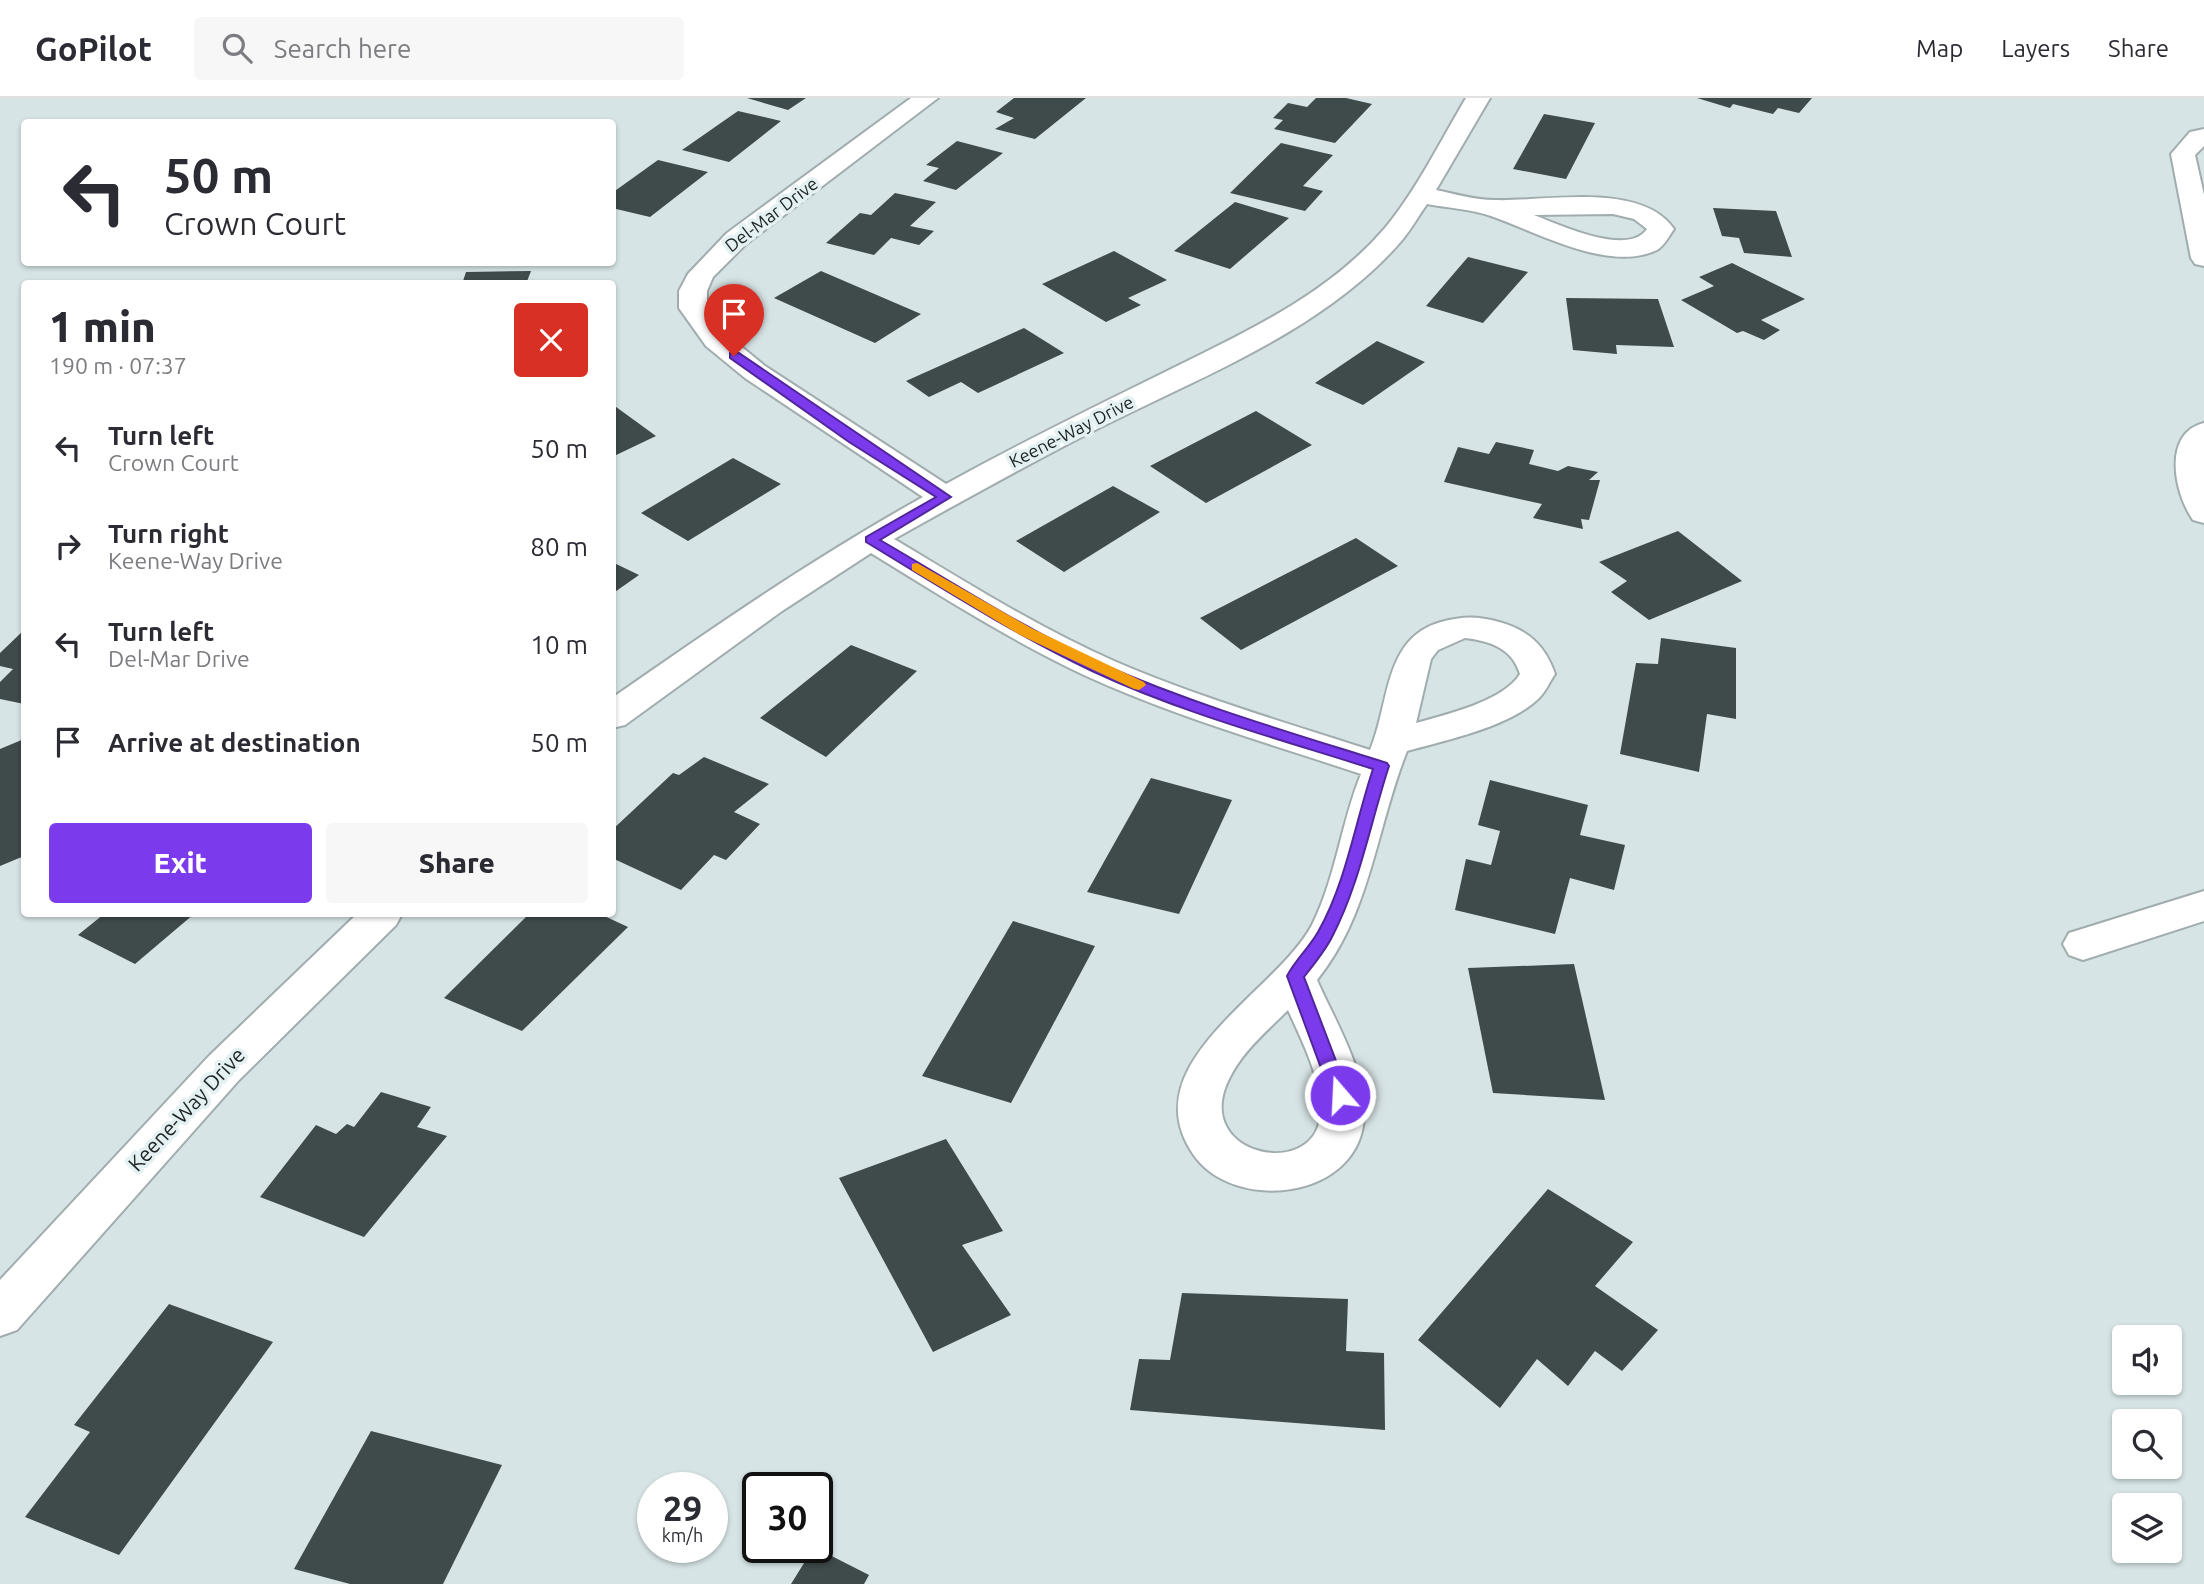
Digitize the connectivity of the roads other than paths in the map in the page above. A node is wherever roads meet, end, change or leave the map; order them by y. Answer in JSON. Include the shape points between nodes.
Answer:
{"nodes":[{"id":1,"x":926,"y":98,"type":"edge"},
{"id":2,"x":1478,"y":98,"type":"edge"},
{"id":3,"x":2204,"y":136,"type":"edge"},
{"id":4,"x":1419,"y":195,"type":"junction"},
{"id":5,"x":1492,"y":208,"type":"junction"},
{"id":6,"x":2204,"y":258,"type":"edge"},
{"id":7,"x":2204,"y":432,"type":"edge"},
{"id":8,"x":945,"y":497,"type":"junction"},
{"id":9,"x":2204,"y":513,"type":"edge"},
{"id":10,"x":871,"y":540,"type":"junction"},
{"id":11,"x":616,"y":713,"type":"edge"},
{"id":12,"x":2204,"y":906,"type":"edge"},
{"id":13,"x":379,"y":917,"type":"edge"},
{"id":14,"x":2083,"y":944,"type":"dead end"},
{"id":15,"x":1295,"y":976,"type":"dead end"},
{"id":16,"x":0,"y":1314,"type":"edge"}],
"edges":[{"from":1,"to":8,"type":"street","name":"Del-Mar Drive","via":[[736,239],[701,274],[693,291],[693,308],[716,340],[755,372]]},
{"from":2,"to":4,"type":"street","name":"Keene-Way Drive"},
{"from":3,"to":6,"type":"street","via":[[2183,155]]},
{"from":4,"to":5,"type":"street"},
{"from":4,"to":8,"type":"street","name":"Keene-Way Drive","via":[[1394,233],[1354,274],[1298,314]]},
{"from":5,"to":5,"type":"street","via":[[1612,249],[1649,245],[1661,229],[1654,220],[1625,208]]},
{"from":7,"to":9,"type":"street","via":[[2198,437],[2189,468]]},
{"from":8,"to":10,"type":"street","name":"Keene-Way Drive"},
{"from":10,"to":11,"type":"street","name":"Keene-Way Drive","via":[[770,603]]},
{"from":10,"to":15,"type":"street","via":[[1026,632],[1100,668],[1210,712],[1387,754],[1339,904],[1324,936]]},
{"from":12,"to":14,"type":"street"},
{"from":13,"to":16,"type":"street","name":"Keene-Way Drive","via":[[224,1068]]}]}
